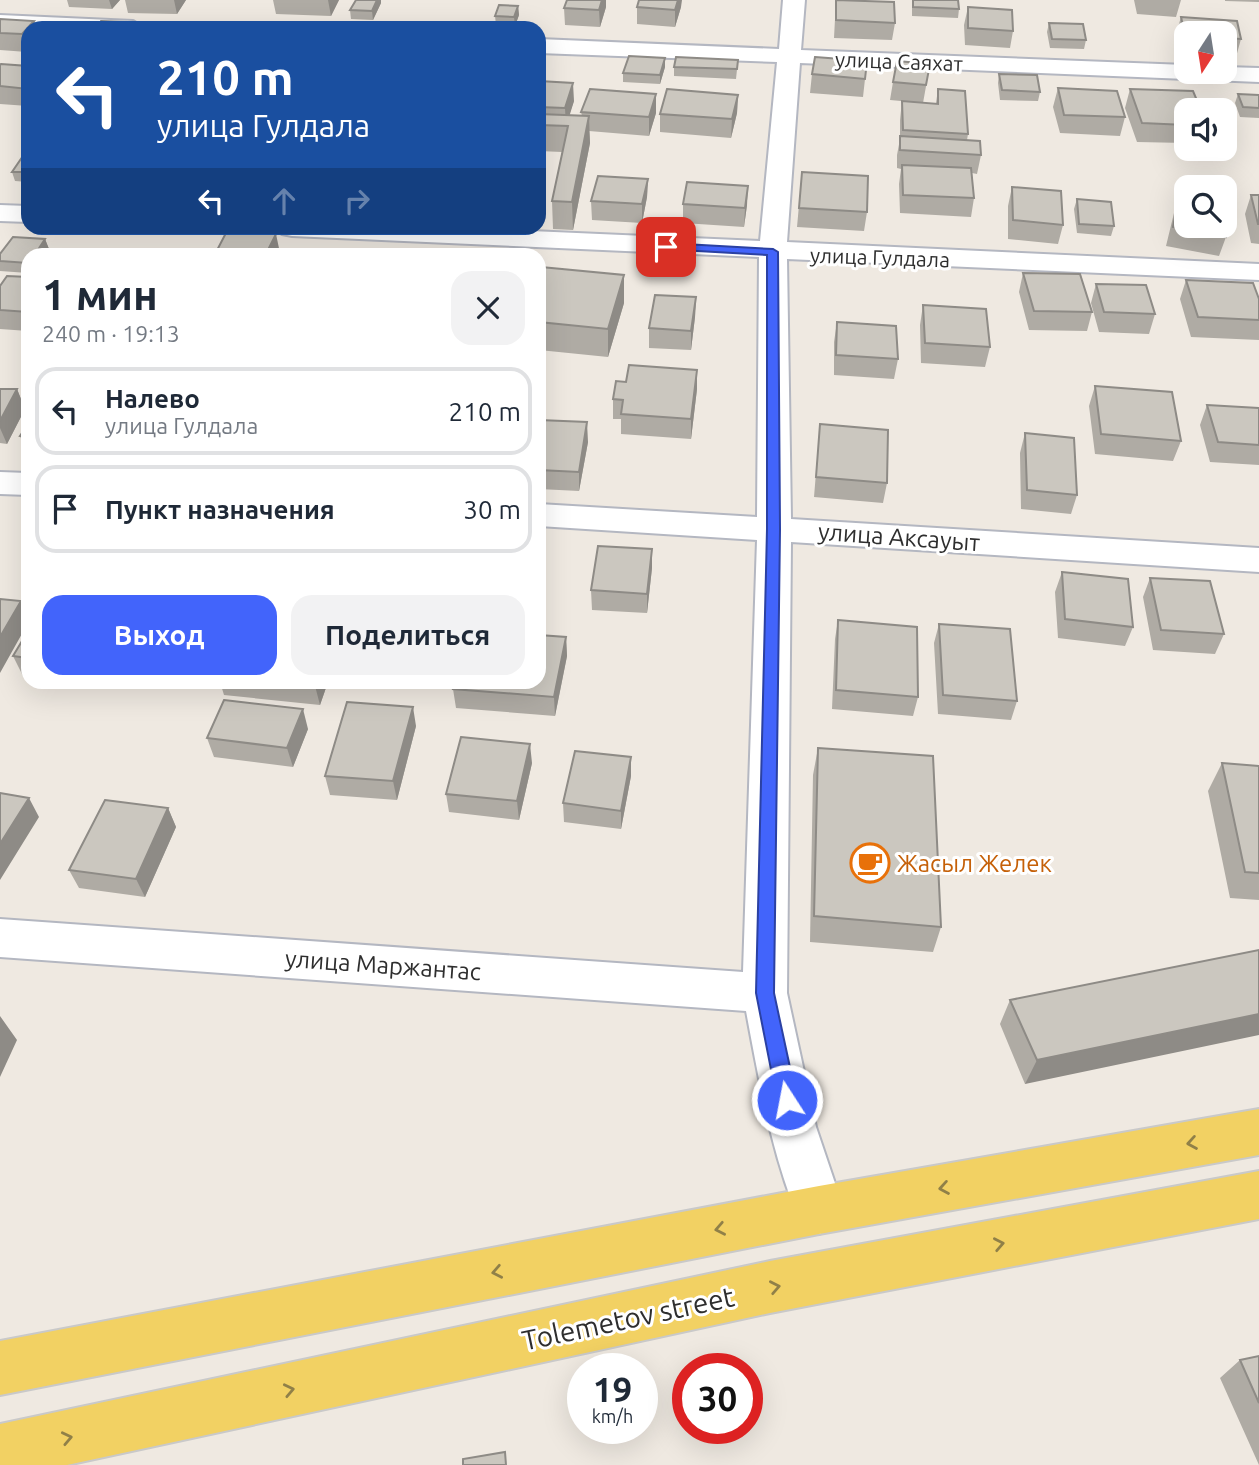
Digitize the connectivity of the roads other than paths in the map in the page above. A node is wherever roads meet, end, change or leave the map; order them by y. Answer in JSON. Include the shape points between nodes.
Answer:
{"nodes":[{"id":1,"x":794,"y":0,"type":"edge"},
{"id":2,"x":0,"y":22,"type":"edge"},
{"id":3,"x":21,"y":23,"type":"edge"},
{"id":4,"x":546,"y":46,"type":"edge"},
{"id":5,"x":790,"y":57,"type":"junction"},
{"id":6,"x":1259,"y":75,"type":"edge"},
{"id":7,"x":0,"y":213,"type":"edge"},
{"id":8,"x":21,"y":214,"type":"edge"},
{"id":9,"x":432,"y":235,"type":"edge"},
{"id":10,"x":773,"y":252,"type":"junction"},
{"id":11,"x":1259,"y":272,"type":"edge"},
{"id":12,"x":0,"y":482,"type":"edge"},
{"id":13,"x":21,"y":484,"type":"edge"},
{"id":14,"x":546,"y":515,"type":"edge"},
{"id":15,"x":774,"y":529,"type":"junction"},
{"id":16,"x":1259,"y":561,"type":"edge"},
{"id":17,"x":0,"y":938,"type":"edge"},
{"id":18,"x":765,"y":993,"type":"junction"},
{"id":19,"x":1259,"y":1132,"type":"edge"},
{"id":20,"x":1259,"y":1195,"type":"edge"},
{"id":21,"x":819,"y":1210,"type":"junction"},
{"id":22,"x":0,"y":1368,"type":"edge"},
{"id":23,"x":0,"y":1452,"type":"edge"}],
"edges":[{"from":1,"to":5,"type":"street"},
{"from":2,"to":3,"type":"street"},
{"from":4,"to":5,"type":"street","name":"улица Саяхат"},
{"from":5,"to":6,"type":"street","name":"улица Саяхат"},
{"from":5,"to":10,"type":"street"},
{"from":7,"to":8,"type":"street"},
{"from":9,"to":10,"type":"street","name":"улица Гулдала"},
{"from":10,"to":11,"type":"street","name":"улица Гулдала"},
{"from":10,"to":15,"type":"street"},
{"from":12,"to":13,"type":"street"},
{"from":14,"to":15,"type":"street","name":"улица Аксауыт"},
{"from":15,"to":16,"type":"street","name":"улица Аксауыт"},
{"from":15,"to":18,"type":"street"},
{"from":17,"to":18,"type":"street","name":"улица Маржантас"},
{"from":18,"to":21,"type":"street","via":[[792,1127]]},
{"from":19,"to":21,"type":"main road","one_way":true},
{"from":23,"to":20,"type":"main road","name":"Tolemetov street","one_way":true,"via":[[770,1287]]},
{"from":21,"to":22,"type":"main road","one_way":true}]}
